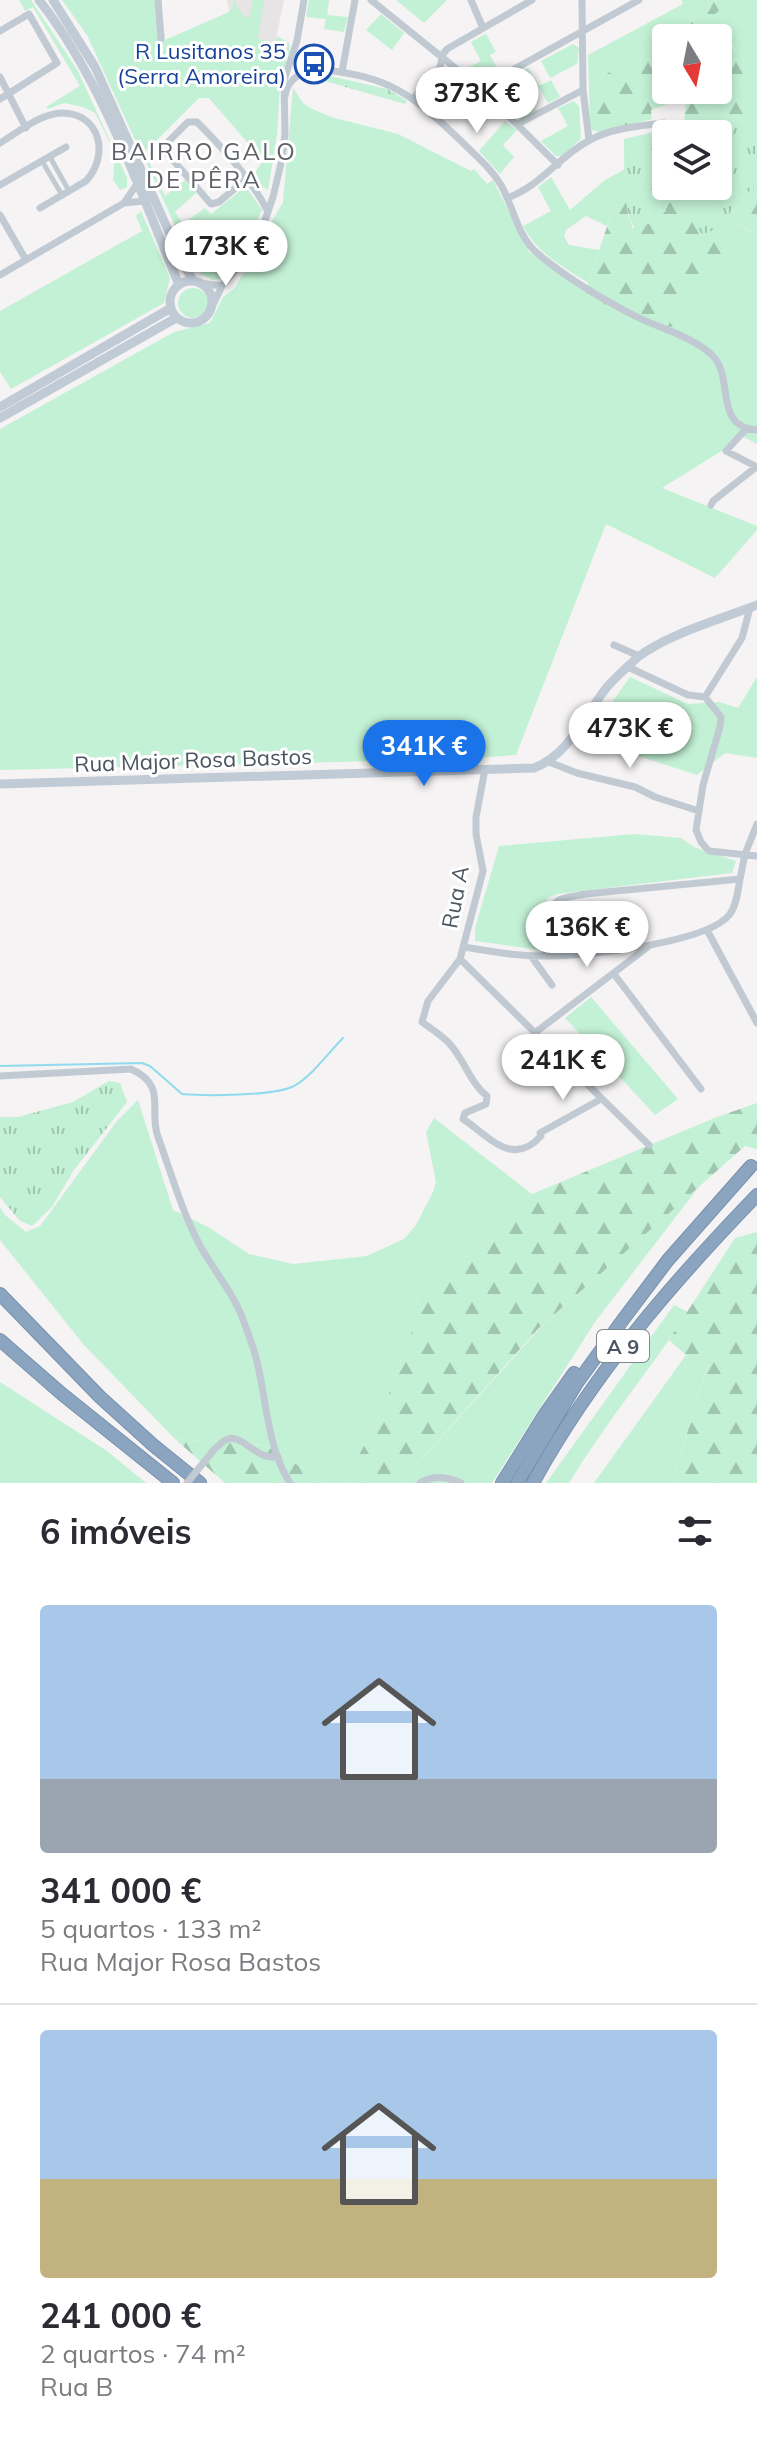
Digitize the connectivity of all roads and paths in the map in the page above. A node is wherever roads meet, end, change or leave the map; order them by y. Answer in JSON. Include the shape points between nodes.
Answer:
{"nodes":[{"id":1,"x":39,"y":0,"type":"edge"},
{"id":2,"x":53,"y":0,"type":"edge"},
{"id":3,"x":158,"y":0,"type":"edge"},
{"id":4,"x":304,"y":0,"type":"edge"},
{"id":5,"x":355,"y":0,"type":"edge"},
{"id":6,"x":371,"y":0,"type":"edge"},
{"id":7,"x":471,"y":0,"type":"edge"},
{"id":8,"x":532,"y":0,"type":"edge"},
{"id":9,"x":582,"y":0,"type":"edge"},
{"id":10,"x":639,"y":0,"type":"edge"},
{"id":11,"x":483,"y":28,"type":"junction"},
{"id":12,"x":0,"y":31,"type":"edge"},
{"id":13,"x":582,"y":33,"type":"junction"},
{"id":14,"x":161,"y":39,"type":"dead end"},
{"id":15,"x":442,"y":58,"type":"junction"},
{"id":16,"x":291,"y":59,"type":"junction"},
{"id":17,"x":342,"y":72,"type":"junction"},
{"id":18,"x":301,"y":74,"type":"junction"},
{"id":19,"x":0,"y":77,"type":"edge"},
{"id":20,"x":480,"y":88,"type":"junction"},
{"id":21,"x":583,"y":90,"type":"junction"},
{"id":22,"x":8,"y":94,"type":"junction"},
{"id":23,"x":285,"y":96,"type":"junction"},
{"id":24,"x":414,"y":98,"type":"junction"},
{"id":25,"x":0,"y":99,"type":"edge"},
{"id":26,"x":518,"y":124,"type":"junction"},
{"id":27,"x":652,"y":124,"type":"edge"},
{"id":28,"x":26,"y":128,"type":"junction"},
{"id":29,"x":589,"y":140,"type":"junction"},
{"id":30,"x":0,"y":143,"type":"edge"},
{"id":31,"x":66,"y":147,"type":"dead end"},
{"id":32,"x":46,"y":159,"type":"junction"},
{"id":33,"x":558,"y":165,"type":"junction"},
{"id":34,"x":246,"y":179,"type":"junction"},
{"id":35,"x":137,"y":184,"type":"junction"},
{"id":36,"x":0,"y":185,"type":"edge"},
{"id":37,"x":276,"y":189,"type":"junction"},
{"id":38,"x":255,"y":190,"type":"junction"},
{"id":39,"x":66,"y":193,"type":"junction"},
{"id":40,"x":507,"y":198,"type":"junction"},
{"id":41,"x":144,"y":201,"type":"junction"},
{"id":42,"x":272,"y":202,"type":"junction"},
{"id":43,"x":124,"y":203,"type":"junction"},
{"id":44,"x":40,"y":208,"type":"dead end"},
{"id":45,"x":268,"y":212,"type":"junction"},
{"id":46,"x":0,"y":215,"type":"edge"},
{"id":47,"x":26,"y":260,"type":"junction"},
{"id":48,"x":0,"y":275,"type":"edge"},
{"id":49,"x":197,"y":282,"type":"junction"},
{"id":50,"x":179,"y":285,"type":"junction"},
{"id":51,"x":222,"y":286,"type":"junction"},
{"id":52,"x":211,"y":309,"type":"junction"},
{"id":53,"x":173,"y":313,"type":"junction"},
{"id":54,"x":0,"y":407,"type":"edge"},
{"id":55,"x":0,"y":418,"type":"edge"},
{"id":56,"x":746,"y":429,"type":"junction"},
{"id":57,"x":757,"y":430,"type":"edge"},
{"id":58,"x":757,"y":467,"type":"edge"},
{"id":59,"x":711,"y":505,"type":"dead end"},
{"id":60,"x":754,"y":606,"type":"edge"},
{"id":61,"x":614,"y":645,"type":"dead end"},
{"id":62,"x":639,"y":656,"type":"junction"},
{"id":63,"x":628,"y":667,"type":"junction"},
{"id":64,"x":705,"y":697,"type":"junction"},
{"id":65,"x":549,"y":762,"type":"junction"},
{"id":66,"x":485,"y":769,"type":"junction"},
{"id":67,"x":0,"y":784,"type":"edge"},
{"id":68,"x":699,"y":811,"type":"junction"},
{"id":69,"x":757,"y":824,"type":"edge"},
{"id":70,"x":745,"y":854,"type":"junction"},
{"id":71,"x":757,"y":856,"type":"edge"},
{"id":72,"x":740,"y":879,"type":"junction"},
{"id":73,"x":707,"y":930,"type":"junction"},
{"id":74,"x":651,"y":945,"type":"junction"},
{"id":75,"x":463,"y":947,"type":"junction"},
{"id":76,"x":531,"y":956,"type":"junction"},
{"id":77,"x":546,"y":956,"type":"junction"},
{"id":78,"x":460,"y":959,"type":"junction"},
{"id":79,"x":614,"y":974,"type":"junction"},
{"id":80,"x":552,"y":985,"type":"dead end"},
{"id":81,"x":757,"y":1023,"type":"edge"},
{"id":82,"x":536,"y":1032,"type":"junction"},
{"id":83,"x":0,"y":1076,"type":"edge"},
{"id":84,"x":701,"y":1089,"type":"dead end"},
{"id":85,"x":601,"y":1099,"type":"junction"},
{"id":86,"x":649,"y":1145,"type":"dead end"},
{"id":87,"x":751,"y":1166,"type":"dead end"},
{"id":88,"x":757,"y":1195,"type":"edge"},
{"id":89,"x":705,"y":1219,"type":"junction"},
{"id":90,"x":0,"y":1294,"type":"edge"},
{"id":91,"x":0,"y":1340,"type":"edge"},
{"id":92,"x":278,"y":1457,"type":"junction"},
{"id":93,"x":173,"y":1483,"type":"edge"},
{"id":94,"x":187,"y":1483,"type":"edge"},
{"id":95,"x":200,"y":1483,"type":"edge"},
{"id":96,"x":290,"y":1483,"type":"edge"},
{"id":97,"x":420,"y":1483,"type":"edge"},
{"id":98,"x":461,"y":1483,"type":"edge"},
{"id":99,"x":502,"y":1483,"type":"edge"},
{"id":100,"x":517,"y":1483,"type":"edge"},
{"id":101,"x":533,"y":1483,"type":"edge"}],
"edges":[{"from":1,"to":35,"type":"main road","via":[[82,64]]},
{"from":2,"to":49,"type":"main road","via":[[95,67]]},
{"from":3,"to":14,"type":"street"},
{"from":4,"to":16,"type":"street"},
{"from":5,"to":17,"type":"street"},
{"from":6,"to":15,"type":"street"},
{"from":7,"to":11,"type":"street"},
{"from":8,"to":11,"type":"street"},
{"from":9,"to":13,"type":"street"},
{"from":10,"to":13,"type":"street"},
{"from":11,"to":15,"type":"street","via":[[447,49]]},
{"from":12,"to":22,"type":"street","via":[[29,14],[57,63]]},
{"from":13,"to":20,"type":"street"},
{"from":13,"to":21,"type":"street"},
{"from":15,"to":20,"type":"street"},
{"from":15,"to":24,"type":"street"},
{"from":16,"to":18,"type":"street"},
{"from":16,"to":23,"type":"street"},
{"from":17,"to":18,"type":"street","via":[[314,69]]},
{"from":17,"to":24,"type":"street","via":[[381,81]]},
{"from":18,"to":23,"type":"street","via":[[288,84]]},
{"from":19,"to":22,"type":"street"},
{"from":20,"to":26,"type":"street"},
{"from":21,"to":26,"type":"street"},
{"from":21,"to":29,"type":"street"},
{"from":22,"to":25,"type":"street"},
{"from":22,"to":28,"type":"street"},
{"from":23,"to":37,"type":"street"},
{"from":24,"to":40,"type":"street","via":[[484,163]]},
{"from":26,"to":33,"type":"street"},
{"from":27,"to":29,"type":"street"},
{"from":28,"to":30,"type":"street"},
{"from":28,"to":39,"type":"street","via":[[62,113],[81,117],[95,132],[100,152],[95,169]]},
{"from":29,"to":33,"type":"street"},
{"from":31,"to":32,"type":"street"},
{"from":32,"to":36,"type":"street"},
{"from":32,"to":39,"type":"street"},
{"from":33,"to":40,"type":"street"},
{"from":34,"to":34,"type":"street","via":[[197,122],[188,122],[167,143],[166,152],[211,204]]},
{"from":34,"to":38,"type":"street"},
{"from":35,"to":41,"type":"main road"},
{"from":35,"to":43,"type":"street"},
{"from":37,"to":38,"type":"street"},
{"from":37,"to":42,"type":"street"},
{"from":38,"to":42,"type":"street"},
{"from":38,"to":45,"type":"street"},
{"from":39,"to":44,"type":"street"},
{"from":40,"to":56,"type":"street","via":[[524,236],[540,255],[595,293],[713,357],[722,371],[729,412]]},
{"from":41,"to":43,"type":"street"},
{"from":41,"to":50,"type":"main road"},
{"from":42,"to":45,"type":"street"},
{"from":43,"to":47,"type":"street"},
{"from":45,"to":51,"type":"street","via":[[245,257]]},
{"from":46,"to":47,"type":"street"},
{"from":47,"to":48,"type":"street"},
{"from":49,"to":50,"type":"main road"},
{"from":49,"to":51,"type":"street"},
{"from":49,"to":52,"type":"main road","via":[[212,297]]},
{"from":50,"to":53,"type":"main road","via":[[171,295]]},
{"from":51,"to":52,"type":"street"},
{"from":52,"to":53,"type":"main road","via":[[194,323]]},
{"from":53,"to":54,"type":"main road"},
{"from":53,"to":55,"type":"main road"},
{"from":56,"to":57,"type":"street"},
{"from":56,"to":58,"type":"street","via":[[726,451]]},
{"from":58,"to":59,"type":"street"},
{"from":60,"to":62,"type":"main road"},
{"from":60,"to":64,"type":"street","via":[[742,638]]},
{"from":61,"to":62,"type":"street"},
{"from":62,"to":63,"type":"main road"},
{"from":63,"to":64,"type":"street","via":[[688,695]]},
{"from":63,"to":65,"type":"main road"},
{"from":64,"to":68,"type":"street","via":[[721,717]]},
{"from":65,"to":66,"type":"main road","name":"Rua Major Rosa Bastos","via":[[534,768]]},
{"from":65,"to":68,"type":"street"},
{"from":66,"to":67,"type":"main road","name":"Rua Major Rosa Bastos"},
{"from":66,"to":75,"type":"street","name":"Rua A","via":[[476,817],[483,871]]},
{"from":68,"to":70,"type":"street","via":[[696,830],[709,851]]},
{"from":69,"to":70,"type":"street"},
{"from":70,"to":71,"type":"street"},
{"from":70,"to":72,"type":"street"},
{"from":72,"to":73,"type":"street","via":[[729,916]]},
{"from":72,"to":77,"type":"street","via":[[561,899],[549,918]]},
{"from":73,"to":74,"type":"street"},
{"from":73,"to":81,"type":"street"},
{"from":74,"to":77,"type":"street"},
{"from":74,"to":79,"type":"street"},
{"from":75,"to":76,"type":"street"},
{"from":75,"to":78,"type":"street","name":"Rua A"},
{"from":76,"to":77,"type":"street"},
{"from":76,"to":80,"type":"street"},
{"from":78,"to":82,"type":"street","name":"Rua A"},
{"from":78,"to":85,"type":"street","via":[[428,1001],[422,1022],[449,1042],[487,1096],[486,1104],[463,1119],[504,1150],[526,1147],[540,1133]]},
{"from":79,"to":82,"type":"street"},
{"from":79,"to":84,"type":"street"},
{"from":82,"to":85,"type":"street","name":"Rua A"},
{"from":83,"to":92,"type":"street","via":[[131,1069],[149,1080],[155,1093],[156,1132],[183,1207],[244,1321]]},
{"from":85,"to":86,"type":"street","name":"Rua A"},
{"from":87,"to":89,"type":"highway","number":"A 9"},
{"from":88,"to":101,"type":"highway","number":"A 9","via":[[627,1341]]},
{"from":89,"to":99,"type":"highway","via":[[640,1283]]},
{"from":89,"to":100,"type":"highway","number":"A 9","via":[[599,1352]]},
{"from":90,"to":95,"type":"highway","via":[[100,1397]]},
{"from":91,"to":93,"type":"highway"},
{"from":92,"to":94,"type":"street","bridge":true,"via":[[259,1455],[240,1441],[227,1439]]},
{"from":92,"to":96,"type":"street"},
{"from":97,"to":98,"type":"street","via":[[448,1477]]}]}
